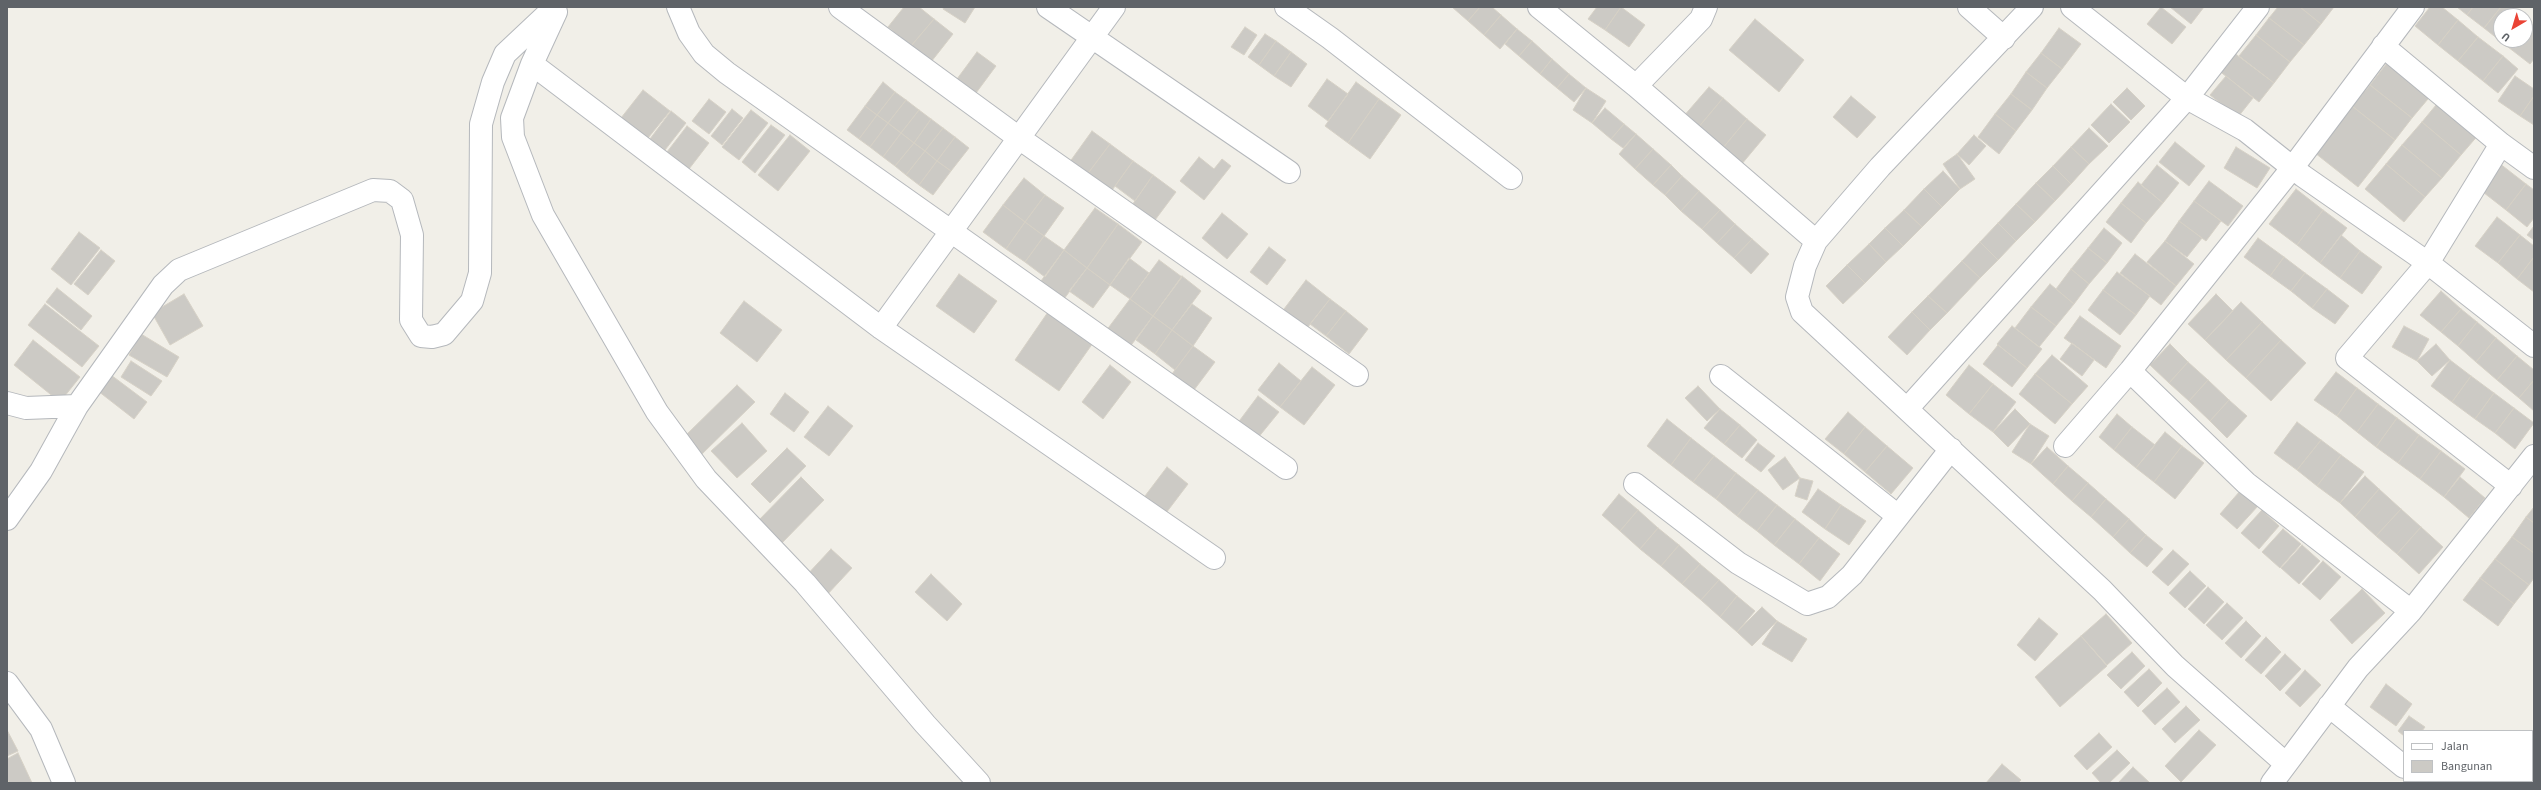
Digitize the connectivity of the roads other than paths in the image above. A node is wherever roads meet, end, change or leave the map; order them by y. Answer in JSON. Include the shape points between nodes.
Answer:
{"nodes":[{"id":1,"x":557,"y":7,"type":"edge"},
{"id":2,"x":678,"y":7,"type":"edge"},
{"id":3,"x":840,"y":7,"type":"edge"},
{"id":4,"x":1048,"y":7,"type":"edge"},
{"id":5,"x":1114,"y":7,"type":"edge"},
{"id":6,"x":1286,"y":7,"type":"edge"},
{"id":7,"x":1539,"y":7,"type":"edge"},
{"id":8,"x":1706,"y":7,"type":"edge"},
{"id":9,"x":1969,"y":7,"type":"edge"},
{"id":10,"x":2032,"y":7,"type":"edge"},
{"id":11,"x":2072,"y":7,"type":"edge"},
{"id":12,"x":2258,"y":7,"type":"edge"},
{"id":13,"x":2413,"y":7,"type":"edge"},
{"id":14,"x":1090,"y":37,"type":"junction"},
{"id":15,"x":2004,"y":38,"type":"junction"},
{"id":16,"x":2383,"y":46,"type":"junction"},
{"id":17,"x":532,"y":64,"type":"junction"},
{"id":18,"x":1636,"y":86,"type":"junction"},
{"id":19,"x":2187,"y":98,"type":"junction"},
{"id":20,"x":1019,"y":138,"type":"junction"},
{"id":21,"x":2501,"y":144,"type":"junction"},
{"id":22,"x":2293,"y":167,"type":"junction"},
{"id":23,"x":2534,"y":168,"type":"edge"},
{"id":24,"x":1289,"y":172,"type":"dead end"},
{"id":25,"x":1511,"y":178,"type":"dead end"},
{"id":26,"x":952,"y":232,"type":"junction"},
{"id":27,"x":1816,"y":241,"type":"junction"},
{"id":28,"x":2428,"y":263,"type":"junction"},
{"id":29,"x":881,"y":328,"type":"junction"},
{"id":30,"x":2534,"y":346,"type":"edge"},
{"id":31,"x":2130,"y":371,"type":"junction"},
{"id":32,"x":1357,"y":376,"type":"dead end"},
{"id":33,"x":1721,"y":376,"type":"dead end"},
{"id":34,"x":7,"y":403,"type":"edge"},
{"id":35,"x":77,"y":406,"type":"junction"},
{"id":36,"x":1907,"y":408,"type":"junction"},
{"id":37,"x":2065,"y":446,"type":"dead end"},
{"id":38,"x":1951,"y":449,"type":"junction"},
{"id":39,"x":2534,"y":456,"type":"edge"},
{"id":40,"x":1286,"y":468,"type":"dead end"},
{"id":41,"x":1635,"y":484,"type":"dead end"},
{"id":42,"x":2511,"y":486,"type":"junction"},
{"id":43,"x":1898,"y":516,"type":"junction"},
{"id":44,"x":7,"y":519,"type":"edge"},
{"id":45,"x":1214,"y":558,"type":"dead end"},
{"id":46,"x":2411,"y":611,"type":"junction"},
{"id":47,"x":7,"y":683,"type":"edge"},
{"id":48,"x":2329,"y":706,"type":"junction"},
{"id":49,"x":2285,"y":763,"type":"junction"},
{"id":50,"x":2403,"y":766,"type":"edge"},
{"id":51,"x":64,"y":783,"type":"edge"},
{"id":52,"x":979,"y":783,"type":"edge"},
{"id":53,"x":2272,"y":783,"type":"edge"}],
"edges":[{"from":1,"to":17,"type":"street"},
{"from":1,"to":35,"type":"street","via":[[505,54],[493,82],[481,124],[480,273],[472,301],[444,334],[421,336],[415,330],[411,320],[412,235],[402,200],[390,190],[373,190],[179,270],[163,285]]},
{"from":2,"to":26,"type":"street","via":[[689,33],[704,54]]},
{"from":3,"to":20,"type":"street"},
{"from":4,"to":14,"type":"street"},
{"from":5,"to":14,"type":"street"},
{"from":6,"to":25,"type":"street"},
{"from":7,"to":18,"type":"street"},
{"from":8,"to":18,"type":"street","via":[[1701,18]]},
{"from":9,"to":15,"type":"street"},
{"from":10,"to":15,"type":"street"},
{"from":11,"to":19,"type":"street"},
{"from":12,"to":19,"type":"street"},
{"from":13,"to":16,"type":"street"},
{"from":14,"to":20,"type":"street"},
{"from":14,"to":24,"type":"street"},
{"from":15,"to":27,"type":"street","via":[[1880,167]]},
{"from":16,"to":21,"type":"street"},
{"from":16,"to":22,"type":"street"},
{"from":17,"to":29,"type":"street"},
{"from":17,"to":52,"type":"street","via":[[512,118],[513,137],[543,215],[657,412],[706,479],[805,583],[925,724]]},
{"from":18,"to":27,"type":"street"},
{"from":19,"to":22,"type":"street","via":[[2245,130]]},
{"from":19,"to":36,"type":"street"},
{"from":20,"to":26,"type":"street"},
{"from":20,"to":32,"type":"street"},
{"from":21,"to":23,"type":"street"},
{"from":21,"to":28,"type":"street"},
{"from":22,"to":28,"type":"street"},
{"from":22,"to":31,"type":"street"},
{"from":26,"to":29,"type":"street"},
{"from":26,"to":40,"type":"street"},
{"from":27,"to":36,"type":"street","via":[[1805,266],[1797,297],[1802,312]]},
{"from":28,"to":30,"type":"street"},
{"from":28,"to":42,"type":"street","via":[[2347,358]]},
{"from":29,"to":45,"type":"street"},
{"from":31,"to":37,"type":"street"},
{"from":31,"to":46,"type":"street","via":[[2246,483]]},
{"from":33,"to":43,"type":"street"},
{"from":34,"to":35,"type":"street","via":[[26,408]]},
{"from":35,"to":44,"type":"street","via":[[41,471]]},
{"from":36,"to":38,"type":"street"},
{"from":38,"to":43,"type":"street"},
{"from":38,"to":49,"type":"street","via":[[2102,590],[2176,666]]},
{"from":39,"to":42,"type":"street"},
{"from":41,"to":43,"type":"street","via":[[1738,563],[1807,604],[1828,597],[1852,575]]},
{"from":42,"to":46,"type":"street"},
{"from":46,"to":48,"type":"street","via":[[2358,668]]},
{"from":47,"to":51,"type":"street","via":[[42,729]]},
{"from":48,"to":49,"type":"street"},
{"from":48,"to":50,"type":"street"},
{"from":49,"to":53,"type":"street"}]}
